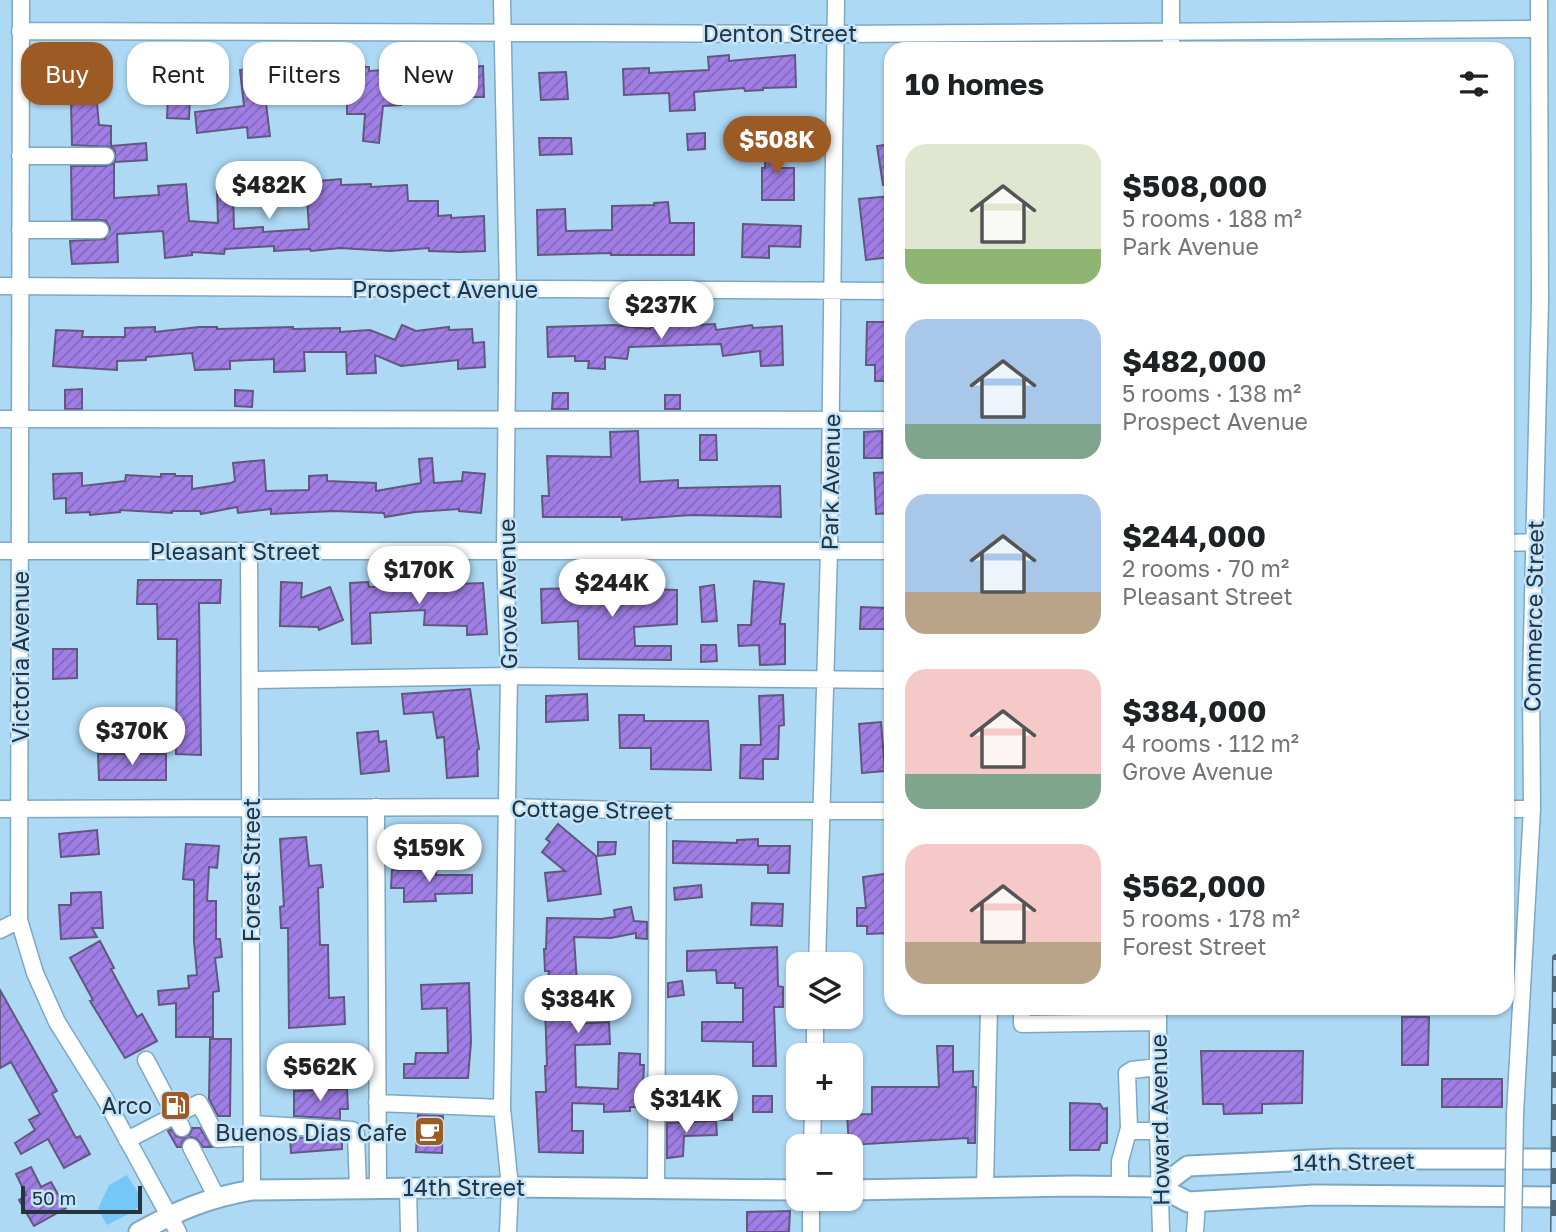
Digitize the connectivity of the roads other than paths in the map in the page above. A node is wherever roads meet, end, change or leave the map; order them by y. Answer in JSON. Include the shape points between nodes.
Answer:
{"nodes":[{"id":1,"x":21,"y":0,"type":"edge"},
{"id":2,"x":502,"y":0,"type":"edge"},
{"id":3,"x":836,"y":0,"type":"edge"},
{"id":4,"x":1171,"y":0,"type":"edge"},
{"id":5,"x":1539,"y":0,"type":"edge"},
{"id":6,"x":1539,"y":29,"type":"junction"},
{"id":7,"x":20,"y":31,"type":"junction"},
{"id":8,"x":502,"y":33,"type":"junction"},
{"id":9,"x":836,"y":34,"type":"junction"},
{"id":10,"x":1171,"y":41,"type":"edge"},
{"id":11,"x":20,"y":156,"type":"junction"},
{"id":12,"x":106,"y":156,"type":"dead end"},
{"id":13,"x":20,"y":230,"type":"junction"},
{"id":14,"x":100,"y":230,"type":"dead end"},
{"id":15,"x":0,"y":286,"type":"edge"},
{"id":16,"x":20,"y":286,"type":"junction"},
{"id":17,"x":508,"y":290,"type":"junction"},
{"id":18,"x":884,"y":291,"type":"edge"},
{"id":19,"x":834,"y":292,"type":"junction"},
{"id":20,"x":0,"y":419,"type":"edge"},
{"id":21,"x":21,"y":419,"type":"junction"},
{"id":22,"x":507,"y":419,"type":"junction"},
{"id":23,"x":831,"y":420,"type":"junction"},
{"id":24,"x":884,"y":420,"type":"edge"},
{"id":25,"x":1534,"y":542,"type":"junction"},
{"id":26,"x":1514,"y":543,"type":"edge"},
{"id":27,"x":505,"y":550,"type":"junction"},
{"id":28,"x":0,"y":551,"type":"edge"},
{"id":29,"x":20,"y":551,"type":"junction"},
{"id":30,"x":249,"y":551,"type":"junction"},
{"id":31,"x":829,"y":551,"type":"junction"},
{"id":32,"x":884,"y":551,"type":"edge"},
{"id":33,"x":509,"y":676,"type":"junction"},
{"id":34,"x":825,"y":679,"type":"junction"},
{"id":35,"x":250,"y":680,"type":"junction"},
{"id":36,"x":884,"y":680,"type":"edge"},
{"id":37,"x":376,"y":807,"type":"junction"},
{"id":38,"x":507,"y":807,"type":"junction"},
{"id":39,"x":20,"y":808,"type":"junction"},
{"id":40,"x":0,"y":809,"type":"edge"},
{"id":41,"x":251,"y":809,"type":"junction"},
{"id":42,"x":1514,"y":809,"type":"edge"},
{"id":43,"x":1532,"y":809,"type":"junction"},
{"id":44,"x":658,"y":811,"type":"junction"},
{"id":45,"x":884,"y":811,"type":"edge"},
{"id":46,"x":820,"y":812,"type":"junction"},
{"id":47,"x":19,"y":920,"type":"junction"},
{"id":48,"x":0,"y":930,"type":"edge"},
{"id":49,"x":817,"y":952,"type":"edge"},
{"id":50,"x":989,"y":1015,"type":"edge"},
{"id":51,"x":1022,"y":1015,"type":"edge"},
{"id":52,"x":1158,"y":1015,"type":"edge"},
{"id":53,"x":146,"y":1059,"type":"dead end"},
{"id":54,"x":1158,"y":1066,"type":"junction"},
{"id":55,"x":377,"y":1103,"type":"junction"},
{"id":56,"x":502,"y":1108,"type":"junction"},
{"id":57,"x":178,"y":1122,"type":"junction"},
{"id":58,"x":1129,"y":1128,"type":"junction"},
{"id":59,"x":252,"y":1130,"type":"junction"},
{"id":60,"x":1158,"y":1131,"type":"junction"},
{"id":61,"x":127,"y":1140,"type":"junction"},
{"id":62,"x":191,"y":1147,"type":"dead end"},
{"id":63,"x":1556,"y":1159,"type":"edge"},
{"id":64,"x":378,"y":1187,"type":"junction"},
{"id":65,"x":408,"y":1187,"type":"junction"},
{"id":66,"x":510,"y":1187,"type":"junction"},
{"id":67,"x":985,"y":1187,"type":"junction"},
{"id":68,"x":1120,"y":1187,"type":"junction"},
{"id":69,"x":1160,"y":1187,"type":"junction"},
{"id":70,"x":358,"y":1188,"type":"junction"},
{"id":71,"x":656,"y":1188,"type":"junction"},
{"id":72,"x":252,"y":1190,"type":"junction"},
{"id":73,"x":786,"y":1190,"type":"edge"},
{"id":74,"x":863,"y":1190,"type":"edge"},
{"id":75,"x":216,"y":1196,"type":"junction"},
{"id":76,"x":1556,"y":1197,"type":"edge"},
{"id":77,"x":1196,"y":1202,"type":"junction"},
{"id":78,"x":811,"y":1211,"type":"edge"},
{"id":79,"x":173,"y":1224,"type":"edge"},
{"id":80,"x":139,"y":1232,"type":"edge"},
{"id":81,"x":409,"y":1232,"type":"edge"},
{"id":82,"x":508,"y":1232,"type":"edge"},
{"id":83,"x":811,"y":1232,"type":"edge"},
{"id":84,"x":1161,"y":1232,"type":"edge"},
{"id":85,"x":1195,"y":1232,"type":"edge"},
{"id":86,"x":1513,"y":1232,"type":"edge"}],
"edges":[{"from":1,"to":7,"type":"street","name":"Victoria Avenue"},
{"from":2,"to":8,"type":"street","name":"Grove Avenue"},
{"from":3,"to":9,"type":"street","name":"Park Avenue"},
{"from":4,"to":10,"type":"street"},
{"from":5,"to":6,"type":"street","name":"Commerce Street"},
{"from":6,"to":10,"type":"street","name":"Denton Street"},
{"from":6,"to":25,"type":"street","name":"Commerce Street","via":[[1540,301]]},
{"from":7,"to":8,"type":"street","name":"Denton Street"},
{"from":7,"to":11,"type":"street","name":"Victoria Avenue"},
{"from":8,"to":9,"type":"street","name":"Denton Street"},
{"from":8,"to":17,"type":"street","name":"Grove Avenue"},
{"from":9,"to":10,"type":"street","name":"Denton Street"},
{"from":9,"to":19,"type":"street","name":"Park Avenue"},
{"from":11,"to":12,"type":"street"},
{"from":11,"to":13,"type":"street","name":"Victoria Avenue"},
{"from":13,"to":14,"type":"street"},
{"from":13,"to":16,"type":"street","name":"Victoria Avenue"},
{"from":15,"to":16,"type":"street","name":"Prospect Avenue"},
{"from":16,"to":17,"type":"street","name":"Prospect Avenue"},
{"from":16,"to":21,"type":"street","name":"Victoria Avenue"},
{"from":17,"to":19,"type":"street","name":"Prospect Avenue"},
{"from":17,"to":22,"type":"street","name":"Grove Avenue"},
{"from":18,"to":19,"type":"street","name":"Prospect Avenue"},
{"from":19,"to":23,"type":"street","name":"Park Avenue"},
{"from":20,"to":21,"type":"street"},
{"from":21,"to":22,"type":"street"},
{"from":21,"to":29,"type":"street","name":"Victoria Avenue"},
{"from":22,"to":23,"type":"street"},
{"from":22,"to":27,"type":"street","name":"Grove Avenue"},
{"from":23,"to":24,"type":"street"},
{"from":23,"to":31,"type":"street","name":"Park Avenue"},
{"from":25,"to":26,"type":"street"},
{"from":25,"to":43,"type":"street","name":"Commerce Street"},
{"from":27,"to":30,"type":"street","name":"Pleasant Street"},
{"from":27,"to":31,"type":"street","name":"Pleasant Street"},
{"from":27,"to":33,"type":"street","name":"Grove Avenue"},
{"from":28,"to":29,"type":"street","name":"Pleasant Street"},
{"from":29,"to":30,"type":"street","name":"Pleasant Street"},
{"from":29,"to":39,"type":"street","name":"Victoria Avenue"},
{"from":30,"to":35,"type":"street","name":"Forest Street"},
{"from":31,"to":32,"type":"street","name":"Pleasant Street"},
{"from":31,"to":34,"type":"street","name":"Park Avenue"},
{"from":33,"to":34,"type":"street"},
{"from":33,"to":35,"type":"street"},
{"from":33,"to":38,"type":"street","name":"Grove Avenue"},
{"from":34,"to":36,"type":"street"},
{"from":34,"to":46,"type":"street","name":"Park Avenue"},
{"from":35,"to":41,"type":"street","name":"Forest Street"},
{"from":37,"to":38,"type":"street","name":"Cottage Street"},
{"from":37,"to":41,"type":"street","name":"Cottage Street"},
{"from":37,"to":55,"type":"street"},
{"from":38,"to":44,"type":"street","name":"Cottage Street"},
{"from":38,"to":56,"type":"street","name":"Grove Avenue"},
{"from":39,"to":40,"type":"street","name":"Cottage Street"},
{"from":39,"to":41,"type":"street","name":"Cottage Street"},
{"from":39,"to":47,"type":"street","name":"Victoria Avenue"},
{"from":41,"to":59,"type":"street","name":"Forest Street"},
{"from":42,"to":43,"type":"street"},
{"from":43,"to":86,"type":"street","name":"Commerce Street","bridge":true},
{"from":44,"to":46,"type":"street","name":"Cottage Street"},
{"from":44,"to":71,"type":"street"},
{"from":45,"to":46,"type":"street","name":"Cottage Street"},
{"from":46,"to":49,"type":"street","name":"Park Avenue"},
{"from":47,"to":48,"type":"street"},
{"from":47,"to":61,"type":"street","name":"Victoria Avenue","via":[[35,973],[57,1022]]},
{"from":50,"to":67,"type":"street"},
{"from":51,"to":52,"type":"street","via":[[1022,1024]]},
{"from":52,"to":54,"type":"street","name":"Howard Avenue"},
{"from":53,"to":57,"type":"street"},
{"from":54,"to":58,"type":"street","via":[[1127,1073]]},
{"from":54,"to":60,"type":"street","name":"Howard Avenue"},
{"from":55,"to":56,"type":"street"},
{"from":55,"to":64,"type":"street"},
{"from":56,"to":66,"type":"street","name":"Grove Avenue"},
{"from":57,"to":59,"type":"street","via":[[199,1103],[218,1139]]},
{"from":57,"to":61,"type":"street"},
{"from":58,"to":60,"type":"street"},
{"from":58,"to":68,"type":"street","via":[[1120,1161]]},
{"from":59,"to":70,"type":"street","via":[[352,1130],[356,1134]]},
{"from":59,"to":72,"type":"street","name":"Forest Street"},
{"from":60,"to":69,"type":"street","name":"Howard Avenue"},
{"from":61,"to":79,"type":"street","name":"Victoria Avenue"},
{"from":62,"to":75,"type":"street"},
{"from":63,"to":69,"type":"main road","name":"14th Street","via":[[1188,1166]]},
{"from":64,"to":65,"type":"main road","name":"14th Street"},
{"from":64,"to":70,"type":"main road","name":"14th Street"},
{"from":65,"to":66,"type":"main road","name":"14th Street"},
{"from":65,"to":81,"type":"street"},
{"from":66,"to":71,"type":"main road","name":"14th Street"},
{"from":66,"to":82,"type":"street","name":"Grove Avenue"},
{"from":67,"to":68,"type":"main road","name":"14th Street"},
{"from":67,"to":74,"type":"main road","name":"14th Street"},
{"from":68,"to":69,"type":"main road","name":"14th Street"},
{"from":69,"to":77,"type":"main road","name":"14th Street"},
{"from":69,"to":84,"type":"street","name":"Howard Avenue"},
{"from":70,"to":72,"type":"main road","name":"14th Street"},
{"from":71,"to":73,"type":"main road","name":"14th Street"},
{"from":72,"to":75,"type":"main road","name":"14th Street"},
{"from":75,"to":79,"type":"main road","name":"14th Street"},
{"from":76,"to":77,"type":"main road","name":"14th Street","via":[[1314,1195]]},
{"from":77,"to":85,"type":"street"},
{"from":78,"to":83,"type":"street"},
{"from":79,"to":80,"type":"main road","name":"14th Street"}]}
